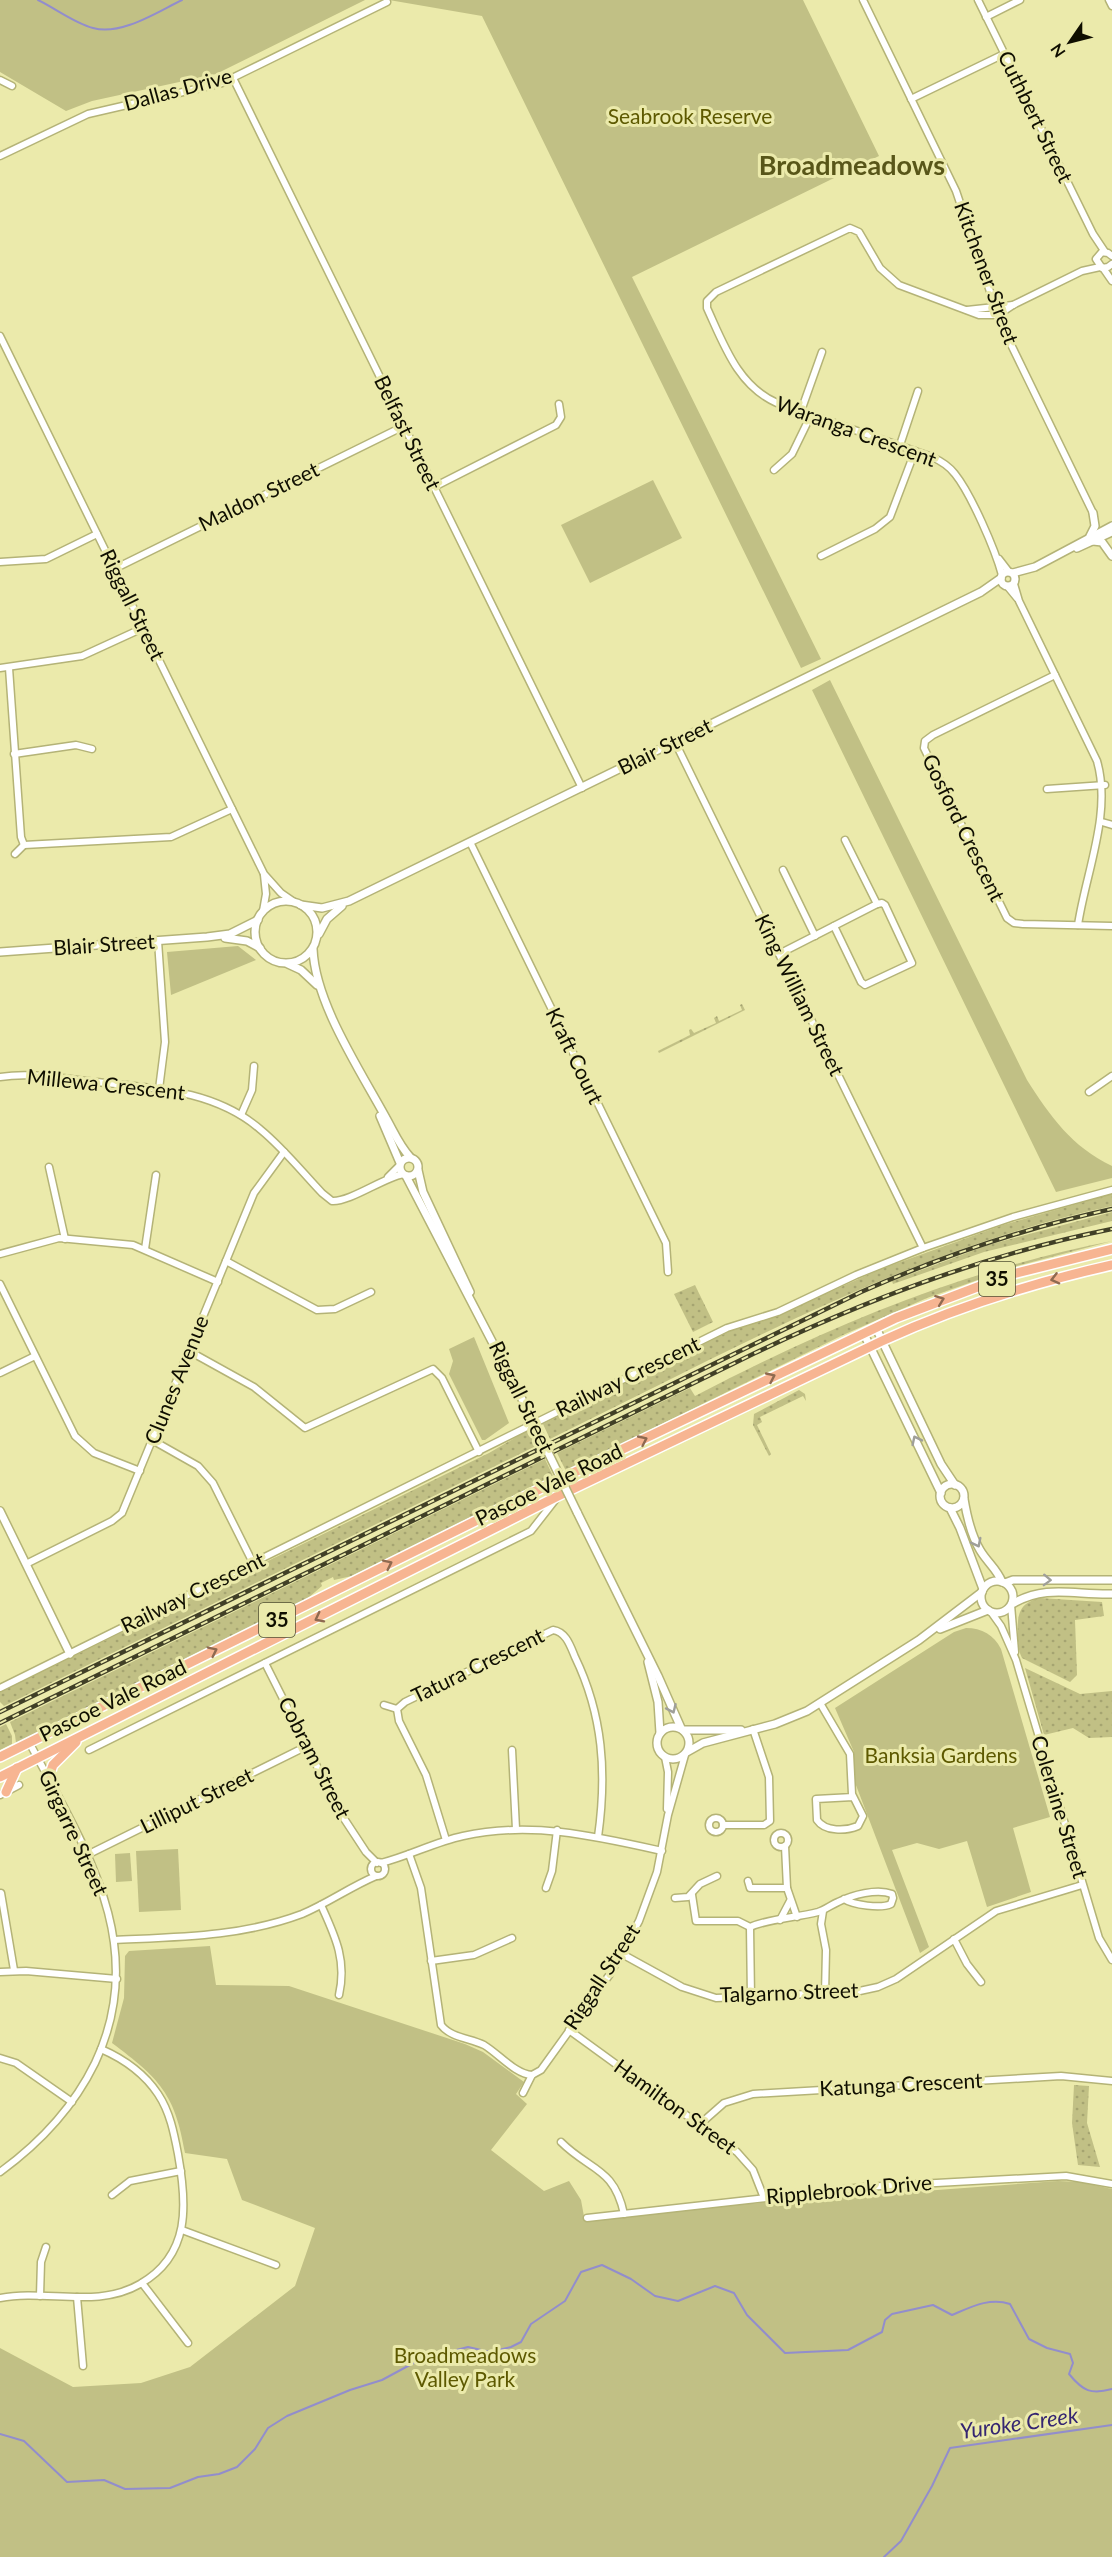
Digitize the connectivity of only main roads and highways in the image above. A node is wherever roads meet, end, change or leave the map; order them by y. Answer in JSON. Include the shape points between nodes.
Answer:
{"nodes":[{"id":1,"x":1112,"y":1249,"type":"edge"},
{"id":2,"x":1112,"y":1265,"type":"edge"},
{"id":3,"x":718,"y":1402,"type":"junction"},
{"id":4,"x":741,"y":1409,"type":"junction"},
{"id":5,"x":504,"y":1524,"type":"junction"},
{"id":6,"x":417,"y":1550,"type":"junction"},
{"id":7,"x":82,"y":1736,"type":"junction"},
{"id":8,"x":0,"y":1757,"type":"edge"},
{"id":9,"x":18,"y":1768,"type":"junction"},
{"id":10,"x":0,"y":1777,"type":"edge"},
{"id":11,"x":48,"y":1779,"type":"road end"},
{"id":12,"x":3,"y":1793,"type":"edge"}],
"edges":[{"from":3,"to":1,"type":"main road","name":"Pascoe Vale Road","number":"35","one_way":true,"via":[[975,1286]]},
{"from":2,"to":4,"type":"main road","name":"Pascoe Vale Road","number":"35","one_way":true,"via":[[1006,1292],[937,1317]]},
{"from":3,"to":4,"type":"main road"},
{"from":6,"to":3,"type":"main road","name":"Pascoe Vale Road","number":"35","one_way":true},
{"from":4,"to":5,"type":"main road","name":"Pascoe Vale Road","number":"35"},
{"from":5,"to":6,"type":"main road","via":[[424,1557]]},
{"from":5,"to":7,"type":"main road","name":"Pascoe Vale Road","number":"35","one_way":true},
{"from":8,"to":6,"type":"main road","name":"Pascoe Vale Road","number":"35","one_way":true},
{"from":7,"to":9,"type":"main road","name":"Pascoe Vale Road","number":"35"},
{"from":7,"to":11,"type":"main road","via":[[53,1765]]},
{"from":9,"to":10,"type":"main road","name":"Pascoe Vale Road","number":"35"},
{"from":9,"to":12,"type":"main road"}]}
